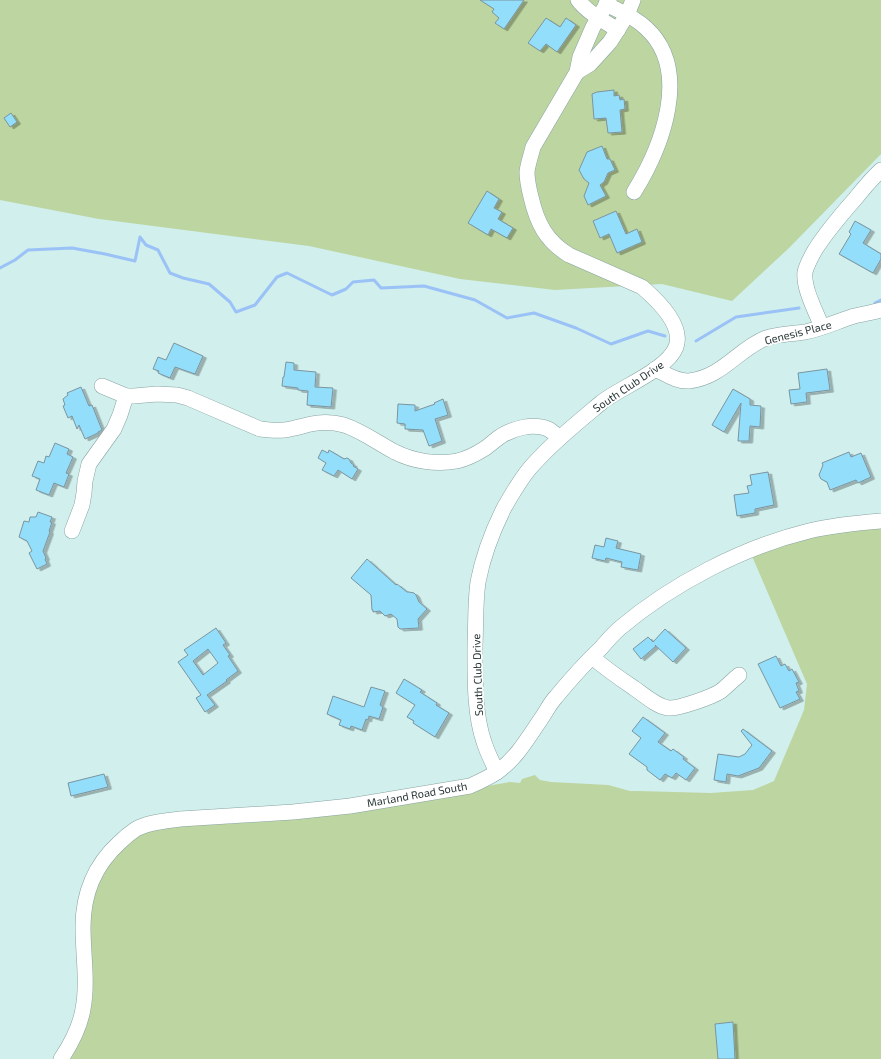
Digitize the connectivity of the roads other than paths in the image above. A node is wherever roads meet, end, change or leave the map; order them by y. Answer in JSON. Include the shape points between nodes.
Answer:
{"nodes":[{"id":1,"x":578,"y":0,"type":"edge"},
{"id":2,"x":633,"y":0,"type":"edge"},
{"id":3,"x":608,"y":2,"type":"edge"},
{"id":4,"x":627,"y":15,"type":"junction"},
{"id":5,"x":598,"y":18,"type":"junction"},
{"id":6,"x":618,"y":30,"type":"junction"},
{"id":7,"x":577,"y":72,"type":"junction"},
{"id":8,"x":881,"y":170,"type":"edge"},
{"id":9,"x":634,"y":192,"type":"dead end"},
{"id":10,"x":881,"y":310,"type":"edge"},
{"id":11,"x":822,"y":327,"type":"junction"},
{"id":12,"x":655,"y":369,"type":"junction"},
{"id":13,"x":102,"y":386,"type":"dead end"},
{"id":14,"x":126,"y":396,"type":"junction"},
{"id":15,"x":560,"y":438,"type":"junction"},
{"id":16,"x":881,"y":521,"type":"edge"},
{"id":17,"x":72,"y":531,"type":"dead end"},
{"id":18,"x":592,"y":657,"type":"junction"},
{"id":19,"x":739,"y":675,"type":"dead end"},
{"id":20,"x":497,"y":772,"type":"junction"},
{"id":21,"x":61,"y":1059,"type":"edge"}],
"edges":[{"from":1,"to":5,"type":"street"},
{"from":2,"to":4,"type":"street","name":"South Club Drive"},
{"from":3,"to":4,"type":"street"},
{"from":3,"to":5,"type":"street","name":"South Club Drive"},
{"from":4,"to":6,"type":"street","name":"South Club Drive"},
{"from":4,"to":9,"type":"street","via":[[646,28],[662,49],[670,83],[661,137],[645,175]]},
{"from":5,"to":6,"type":"street"},
{"from":5,"to":7,"type":"street","name":"South Club Drive","via":[[580,57]]},
{"from":6,"to":7,"type":"street","name":"South Club Drive","via":[[590,64]]},
{"from":7,"to":12,"type":"street","name":"South Club Drive","via":[[533,148],[529,160],[527,173],[533,209],[538,223],[552,243],[569,255],[642,287],[664,308],[676,330],[676,346],[666,360]]},
{"from":8,"to":11,"type":"street","via":[[838,218],[808,262],[805,280]]},
{"from":10,"to":11,"type":"street","name":"Genesis Place"},
{"from":11,"to":12,"type":"street","name":"Genesis Place","via":[[767,338],[756,343],[718,372],[689,381],[673,378]]},
{"from":12,"to":15,"type":"street","name":"South Club Drive","via":[[604,401]]},
{"from":13,"to":14,"type":"street"},
{"from":14,"to":15,"type":"street","via":[[177,395],[260,429],[272,431],[321,423],[342,425],[406,457],[424,462],[447,462],[467,458],[500,436],[528,427],[540,426]]},
{"from":14,"to":17,"type":"street","via":[[114,429],[89,464],[82,505]]},
{"from":15,"to":20,"type":"street","name":"South Club Drive","via":[[516,486],[491,536],[478,584],[475,664],[477,712],[484,741]]},
{"from":16,"to":18,"type":"street","name":"Marland Road South","via":[[810,531],[758,547],[734,558],[669,592],[619,629]]},
{"from":18,"to":19,"type":"street","via":[[651,700],[668,708],[677,708],[720,692]]},
{"from":18,"to":20,"type":"street","name":"Marland Road South","via":[[554,698],[512,760]]},
{"from":20,"to":21,"type":"street","name":"Marland Road South","via":[[470,786],[350,806],[162,821],[136,830],[110,852],[94,876],[88,892],[83,926],[86,977],[83,1011],[75,1036]]}]}
